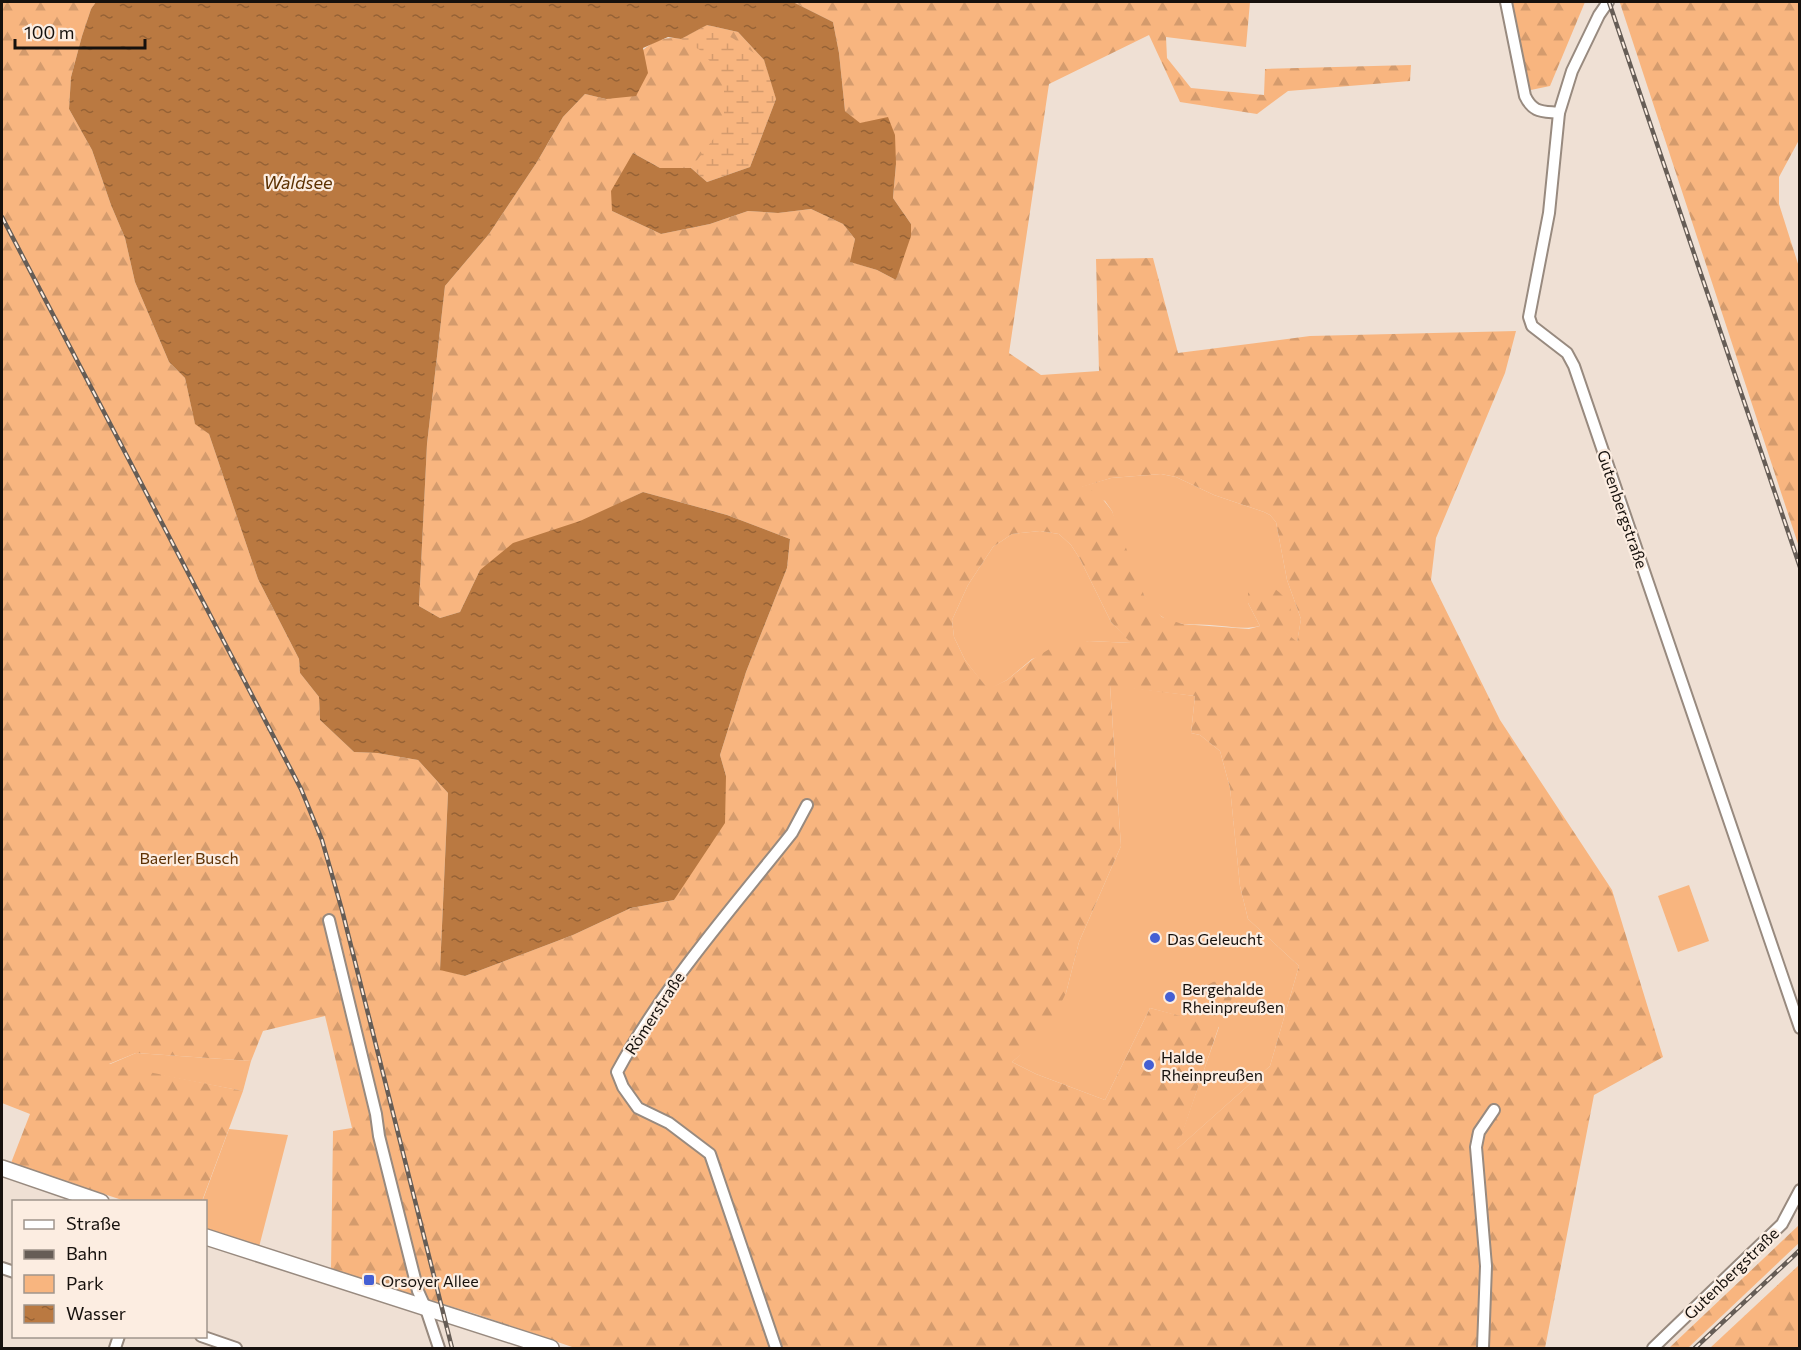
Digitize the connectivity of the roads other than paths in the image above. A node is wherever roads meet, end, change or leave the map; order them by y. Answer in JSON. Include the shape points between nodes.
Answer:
{"nodes":[{"id":1,"x":1506,"y":2,"type":"edge"},
{"id":2,"x":1608,"y":2,"type":"edge"},
{"id":3,"x":1559,"y":113,"type":"junction"},
{"id":4,"x":807,"y":805,"type":"dead end"},
{"id":5,"x":330,"y":920,"type":"dead end"},
{"id":6,"x":1800,"y":1028,"type":"edge"},
{"id":7,"x":1494,"y":1110,"type":"dead end"},
{"id":8,"x":2,"y":1168,"type":"edge"},
{"id":9,"x":1800,"y":1190,"type":"edge"},
{"id":10,"x":96,"y":1200,"type":"edge"},
{"id":11,"x":207,"y":1237,"type":"edge"},
{"id":12,"x":426,"y":1309,"type":"junction"},
{"id":13,"x":207,"y":1338,"type":"edge"},
{"id":14,"x":236,"y":1348,"type":"edge"},
{"id":15,"x":439,"y":1348,"type":"edge"},
{"id":16,"x":551,"y":1348,"type":"edge"},
{"id":17,"x":776,"y":1348,"type":"edge"},
{"id":18,"x":1483,"y":1348,"type":"edge"},
{"id":19,"x":1653,"y":1348,"type":"edge"}],
"edges":[{"from":1,"to":3,"type":"street","via":[[1529,105],[1536,110]]},
{"from":2,"to":3,"type":"street","name":"Gutenbergstraße","via":[[1575,63]]},
{"from":3,"to":6,"type":"street","name":"Gutenbergstraße","via":[[1549,213],[1529,317],[1532,326],[1567,353],[1574,366]]},
{"from":4,"to":17,"type":"street","name":"Römerstraße","via":[[792,833],[659,1002],[617,1072],[638,1108],[669,1123],[710,1154]]},
{"from":5,"to":12,"type":"street","via":[[379,1136],[418,1291]]},
{"from":7,"to":18,"type":"street","via":[[1479,1132],[1476,1147],[1486,1266]]},
{"from":8,"to":10,"type":"main road"},
{"from":9,"to":19,"type":"street","name":"Gutenbergstraße","via":[[1782,1224]]},
{"from":11,"to":12,"type":"main road"},
{"from":12,"to":15,"type":"street"},
{"from":12,"to":16,"type":"main road"},
{"from":13,"to":14,"type":"street"}]}
